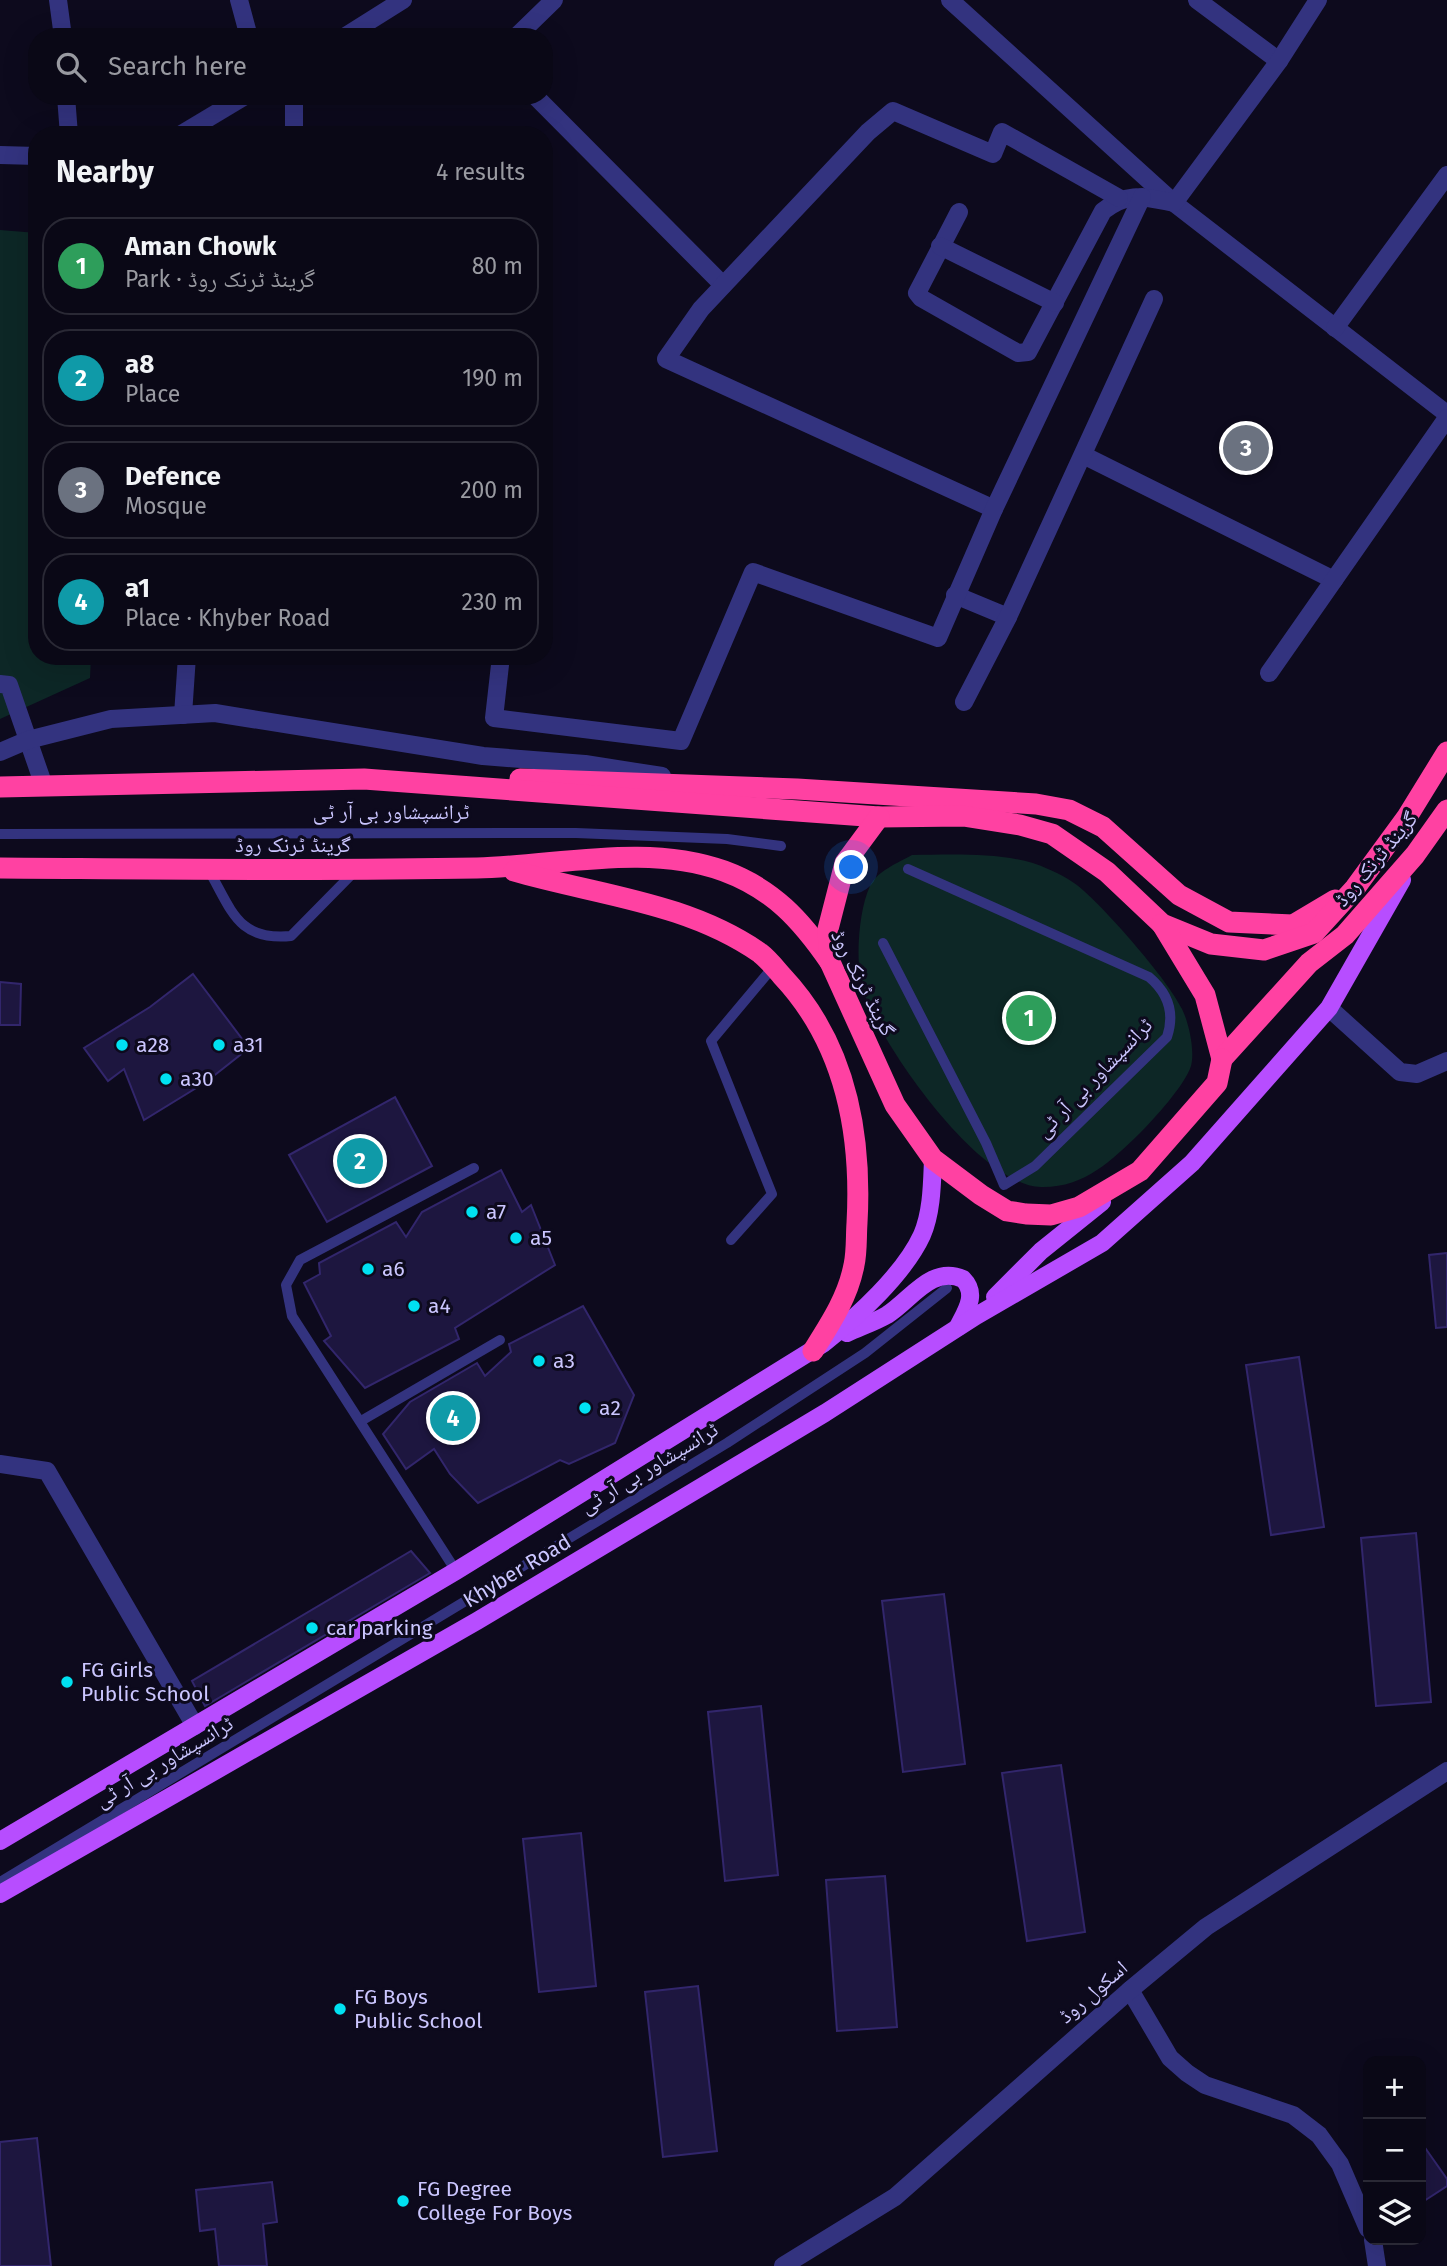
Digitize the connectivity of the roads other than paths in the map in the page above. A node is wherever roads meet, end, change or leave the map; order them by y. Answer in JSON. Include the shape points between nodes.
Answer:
{"nodes":[{"id":1,"x":58,"y":0,"type":"edge"},
{"id":2,"x":239,"y":0,"type":"edge"},
{"id":3,"x":403,"y":0,"type":"edge"},
{"id":4,"x":554,"y":0,"type":"edge"},
{"id":5,"x":950,"y":0,"type":"edge"},
{"id":6,"x":1197,"y":0,"type":"edge"},
{"id":7,"x":1318,"y":0,"type":"edge"},
{"id":8,"x":62,"y":28,"type":"edge"},
{"id":9,"x":247,"y":28,"type":"edge"},
{"id":10,"x":358,"y":28,"type":"edge"},
{"id":11,"x":525,"y":28,"type":"edge"},
{"id":12,"x":1279,"y":61,"type":"junction"},
{"id":13,"x":67,"y":105,"type":"edge"},
{"id":14,"x":230,"y":105,"type":"edge"},
{"id":15,"x":294,"y":105,"type":"edge"},
{"id":16,"x":544,"y":105,"type":"edge"},
{"id":17,"x":68,"y":126,"type":"edge"},
{"id":18,"x":195,"y":126,"type":"edge"},
{"id":19,"x":294,"y":126,"type":"edge"},
{"id":20,"x":0,"y":155,"type":"edge"},
{"id":21,"x":28,"y":156,"type":"edge"},
{"id":22,"x":1447,"y":176,"type":"edge"},
{"id":23,"x":1142,"y":197,"type":"junction"},
{"id":24,"x":1119,"y":198,"type":"junction"},
{"id":25,"x":1174,"y":203,"type":"junction"},
{"id":26,"x":959,"y":212,"type":"dead end"},
{"id":27,"x":940,"y":246,"type":"junction"},
{"id":28,"x":723,"y":285,"type":"junction"},
{"id":29,"x":1154,"y":299,"type":"dead end"},
{"id":30,"x":1055,"y":303,"type":"junction"},
{"id":31,"x":1335,"y":328,"type":"junction"},
{"id":32,"x":1447,"y":416,"type":"edge"},
{"id":33,"x":1083,"y":456,"type":"junction"},
{"id":34,"x":994,"y":509,"type":"junction"},
{"id":35,"x":1334,"y":580,"type":"junction"},
{"id":36,"x":955,"y":595,"type":"junction"},
{"id":37,"x":1008,"y":617,"type":"junction"},
{"id":38,"x":186,"y":665,"type":"edge"},
{"id":39,"x":500,"y":665,"type":"edge"},
{"id":40,"x":1269,"y":673,"type":"dead end"},
{"id":41,"x":0,"y":684,"type":"edge"},
{"id":42,"x":964,"y":702,"type":"dead end"},
{"id":43,"x":183,"y":715,"type":"junction"},
{"id":44,"x":28,"y":740,"type":"junction"},
{"id":45,"x":0,"y":752,"type":"edge"},
{"id":46,"x":1447,"y":752,"type":"edge"},
{"id":47,"x":364,"y":779,"type":"junction"},
{"id":48,"x":44,"y":786,"type":"junction"},
{"id":49,"x":0,"y":787,"type":"edge"},
{"id":50,"x":725,"y":787,"type":"junction"},
{"id":51,"x":1447,"y":810,"type":"edge"},
{"id":52,"x":879,"y":817,"type":"junction"},
{"id":53,"x":0,"y":834,"type":"edge"},
{"id":54,"x":781,"y":846,"type":"dead end"},
{"id":55,"x":1415,"y":855,"type":"junction"},
{"id":56,"x":503,"y":867,"type":"junction"},
{"id":57,"x":0,"y":868,"type":"edge"},
{"id":58,"x":208,"y":869,"type":"junction"},
{"id":59,"x":908,"y":869,"type":"dead end"},
{"id":60,"x":356,"y":870,"type":"junction"},
{"id":61,"x":1355,"y":888,"type":"junction"},
{"id":62,"x":1162,"y":923,"type":"junction"},
{"id":63,"x":883,"y":943,"type":"dead end"},
{"id":64,"x":830,"y":962,"type":"junction"},
{"id":65,"x":774,"y":967,"type":"junction"},
{"id":66,"x":1329,"y":1008,"type":"junction"},
{"id":67,"x":1222,"y":1059,"type":"junction"},
{"id":68,"x":1447,"y":1061,"type":"edge"},
{"id":69,"x":933,"y":1159,"type":"junction"},
{"id":70,"x":474,"y":1168,"type":"dead end"},
{"id":71,"x":1140,"y":1171,"type":"junction"},
{"id":72,"x":731,"y":1240,"type":"dead end"},
{"id":73,"x":947,"y":1288,"type":"dead end"},
{"id":74,"x":976,"y":1316,"type":"junction"},
{"id":75,"x":958,"y":1327,"type":"junction"},
{"id":76,"x":500,"y":1340,"type":"dead end"},
{"id":77,"x":818,"y":1347,"type":"junction"},
{"id":78,"x":361,"y":1421,"type":"junction"},
{"id":79,"x":0,"y":1464,"type":"edge"},
{"id":80,"x":456,"y":1571,"type":"junction"},
{"id":81,"x":195,"y":1726,"type":"junction"},
{"id":82,"x":1447,"y":1771,"type":"edge"},
{"id":83,"x":0,"y":1841,"type":"edge"},
{"id":84,"x":0,"y":1882,"type":"edge"},
{"id":85,"x":0,"y":1894,"type":"edge"},
{"id":86,"x":1130,"y":1990,"type":"junction"},
{"id":87,"x":1363,"y":2217,"type":"edge"},
{"id":88,"x":1374,"y":2245,"type":"edge"},
{"id":89,"x":783,"y":2266,"type":"edge"},
{"id":90,"x":1377,"y":2266,"type":"edge"}],
"edges":[{"from":1,"to":8,"type":"street"},
{"from":2,"to":9,"type":"street"},
{"from":3,"to":10,"type":"street"},
{"from":4,"to":11,"type":"street"},
{"from":5,"to":25,"type":"street"},
{"from":6,"to":12,"type":"street"},
{"from":7,"to":12,"type":"street"},
{"from":12,"to":25,"type":"street"},
{"from":13,"to":17,"type":"street"},
{"from":14,"to":18,"type":"street"},
{"from":15,"to":19,"type":"street"},
{"from":16,"to":28,"type":"street"},
{"from":20,"to":21,"type":"street"},
{"from":22,"to":31,"type":"street"},
{"from":23,"to":24,"type":"street"},
{"from":23,"to":25,"type":"street"},
{"from":23,"to":34,"type":"street"},
{"from":24,"to":28,"type":"street","via":[[1002,132],[993,154],[893,111]]},
{"from":24,"to":30,"type":"street","via":[[1103,211]]},
{"from":25,"to":31,"type":"street"},
{"from":26,"to":27,"type":"street"},
{"from":27,"to":30,"type":"street"},
{"from":27,"to":30,"type":"street","via":[[917,293],[1018,353],[1028,352]]},
{"from":28,"to":34,"type":"street","via":[[666,359]]},
{"from":29,"to":33,"type":"street"},
{"from":31,"to":32,"type":"street"},
{"from":32,"to":35,"type":"street"},
{"from":33,"to":35,"type":"street"},
{"from":33,"to":37,"type":"street"},
{"from":34,"to":36,"type":"street"},
{"from":35,"to":40,"type":"street"},
{"from":36,"to":37,"type":"street"},
{"from":36,"to":39,"type":"street","via":[[938,638],[752,572],[681,741],[494,718]]},
{"from":37,"to":42,"type":"street"},
{"from":38,"to":43,"type":"street"},
{"from":41,"to":44,"type":"street","via":[[9,685]]},
{"from":43,"to":44,"type":"street","via":[[111,719]]},
{"from":43,"to":50,"type":"street","via":[[215,713],[483,756],[585,764]]},
{"from":44,"to":45,"type":"street"},
{"from":44,"to":48,"type":"street"},
{"from":46,"to":61,"type":"highway","name":"گرینڈ ٹرنک روڈ"},
{"from":47,"to":48,"type":"highway","name":"گرینڈ ٹرنک روڈ"},
{"from":47,"to":50,"type":"highway","via":[[429,775]]},
{"from":47,"to":52,"type":"highway","name":"گرینڈ ٹرنک روڈ"},
{"from":48,"to":49,"type":"highway","name":"گرینڈ ٹرنک روڈ"},
{"from":50,"to":61,"type":"highway","via":[[1036,804],[1069,810],[1103,827],[1179,895],[1229,922],[1293,925]]},
{"from":51,"to":55,"type":"highway","name":"گرینڈ ٹرنک روڈ"},
{"from":52,"to":62,"type":"highway","name":"گرینڈ ٹرنک روڈ","via":[[963,816],[1052,834],[1107,872]]},
{"from":52,"to":64,"type":"highway","bridge":true,"via":[[845,863],[828,929]]},
{"from":53,"to":54,"type":"lane","name":"ٹرانسپشاور بی آر ٹی","via":[[576,832]]},
{"from":55,"to":66,"type":"main road"},
{"from":55,"to":67,"type":"highway","name":"گرینڈ ٹرنک روڈ","via":[[1345,935],[1309,963]]},
{"from":56,"to":60,"type":"highway","name":"گرینڈ ٹرنک روڈ"},
{"from":56,"to":64,"type":"highway","name":"گرینڈ ٹرنک روڈ","via":[[605,858],[656,860],[725,871],[784,904]]},
{"from":56,"to":65,"type":"highway","via":[[634,899],[722,931],[762,954]]},
{"from":57,"to":58,"type":"highway","name":"گرینڈ ٹرنک روڈ"},
{"from":58,"to":60,"type":"highway","name":"گرینڈ ٹرنک روڈ"},
{"from":58,"to":60,"type":"lane","via":[[240,923],[268,938],[292,936]]},
{"from":59,"to":63,"type":"lane","name":"ٹرانسپشاور بی آر ٹی","via":[[1149,977],[1167,999],[1171,1016],[1167,1037],[1035,1166],[1003,1185]]},
{"from":61,"to":62,"type":"highway","name":"گرینڈ ٹرنک روڈ","via":[[1314,933],[1264,950],[1211,944]]},
{"from":62,"to":67,"type":"highway","via":[[1205,995]]},
{"from":64,"to":69,"type":"highway","name":"گرینڈ ٹرنک روڈ","bridge":true,"via":[[895,1105]]},
{"from":65,"to":72,"type":"lane","via":[[711,1041],[772,1194]]},
{"from":65,"to":77,"type":"highway","via":[[806,1002],[832,1051],[844,1081],[854,1130],[859,1186],[854,1265]]},
{"from":66,"to":68,"type":"street","via":[[1400,1072],[1417,1074]]},
{"from":66,"to":74,"type":"main road","via":[[1192,1163],[1102,1243]]},
{"from":67,"to":71,"type":"highway","name":"گرینڈ ٹرنک روڈ","bridge":true,"via":[[1216,1083]]},
{"from":69,"to":71,"type":"highway","name":"گرینڈ ٹرنک روڈ","bridge":true,"via":[[1007,1211],[1026,1214],[1051,1215],[1079,1207]]},
{"from":69,"to":77,"type":"main road","via":[[922,1234],[866,1309]]},
{"from":70,"to":78,"type":"lane","via":[[300,1260],[286,1285],[292,1316]]},
{"from":71,"to":74,"type":"main road","bridge":true,"via":[[1041,1251]]},
{"from":73,"to":84,"type":"lane","name":"ٹرانسپشاور بی آر ٹی","via":[[808,1391]]},
{"from":74,"to":75,"type":"main road","name":"Khyber Road"},
{"from":75,"to":77,"type":"main road","via":[[971,1293],[962,1279],[947,1275],[936,1277],[887,1315]]},
{"from":75,"to":85,"type":"main road","name":"Khyber Road","via":[[825,1413],[477,1621]]},
{"from":76,"to":78,"type":"lane"},
{"from":77,"to":80,"type":"main road","name":"Khyber Road"},
{"from":78,"to":80,"type":"lane"},
{"from":79,"to":81,"type":"street","via":[[47,1471]]},
{"from":80,"to":81,"type":"main road","name":"Khyber Road"},
{"from":81,"to":83,"type":"main road","name":"Khyber Road"},
{"from":82,"to":86,"type":"street","name":"اسکول روڈ","via":[[1206,1927]]},
{"from":86,"to":87,"type":"street","via":[[1170,2058],[1187,2073],[1205,2085],[1293,2115],[1319,2135],[1340,2164]]},
{"from":86,"to":89,"type":"street","name":"اسکول روڈ","via":[[895,2197]]},
{"from":88,"to":90,"type":"street"}]}
